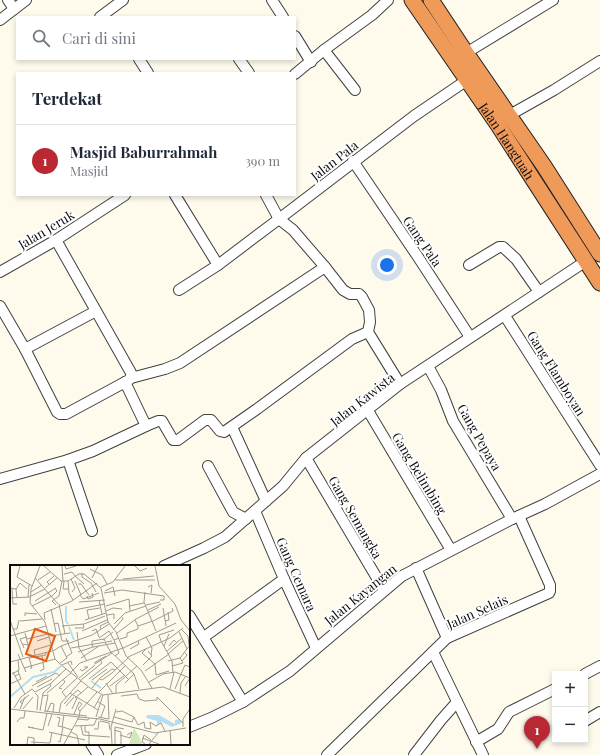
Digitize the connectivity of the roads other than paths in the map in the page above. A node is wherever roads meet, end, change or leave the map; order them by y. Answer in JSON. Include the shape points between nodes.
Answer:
{"nodes":[{"id":1,"x":8,"y":0,"type":"edge"},
{"id":2,"x":26,"y":0,"type":"edge"},
{"id":3,"x":123,"y":0,"type":"edge"},
{"id":4,"x":272,"y":0,"type":"edge"},
{"id":5,"x":388,"y":0,"type":"edge"},
{"id":6,"x":412,"y":0,"type":"edge"},
{"id":7,"x":431,"y":0,"type":"edge"},
{"id":8,"x":553,"y":0,"type":"edge"},
{"id":9,"x":14,"y":9,"type":"junction"},
{"id":10,"x":101,"y":16,"type":"edge"},
{"id":11,"x":282,"y":16,"type":"edge"},
{"id":12,"x":0,"y":20,"type":"edge"},
{"id":13,"x":296,"y":38,"type":"edge"},
{"id":14,"x":324,"y":50,"type":"junction"},
{"id":15,"x":466,"y":53,"type":"junction"},
{"id":16,"x":140,"y":60,"type":"edge"},
{"id":17,"x":240,"y":60,"type":"edge"},
{"id":18,"x":600,"y":61,"type":"edge"},
{"id":19,"x":311,"y":62,"type":"junction"},
{"id":20,"x":147,"y":72,"type":"edge"},
{"id":21,"x":248,"y":72,"type":"edge"},
{"id":22,"x":296,"y":73,"type":"edge"},
{"id":23,"x":467,"y":80,"type":"junction"},
{"id":24,"x":355,"y":90,"type":"dead end"},
{"id":25,"x":508,"y":116,"type":"junction"},
{"id":26,"x":354,"y":162,"type":"junction"},
{"id":27,"x":120,"y":196,"type":"edge"},
{"id":28,"x":176,"y":196,"type":"edge"},
{"id":29,"x":267,"y":196,"type":"edge"},
{"id":30,"x":279,"y":220,"type":"junction"},
{"id":31,"x":56,"y":240,"type":"junction"},
{"id":32,"x":600,"y":254,"type":"edge"},
{"id":33,"x":586,"y":261,"type":"junction"},
{"id":34,"x":218,"y":264,"type":"junction"},
{"id":35,"x":469,"y":264,"type":"dead end"},
{"id":36,"x":325,"y":267,"type":"junction"},
{"id":37,"x":0,"y":272,"type":"edge"},
{"id":38,"x":600,"y":283,"type":"edge"},
{"id":39,"x":179,"y":290,"type":"dead end"},
{"id":40,"x":539,"y":292,"type":"junction"},
{"id":41,"x":0,"y":306,"type":"edge"},
{"id":42,"x":96,"y":311,"type":"junction"},
{"id":43,"x":505,"y":316,"type":"junction"},
{"id":44,"x":368,"y":332,"type":"junction"},
{"id":45,"x":470,"y":337,"type":"junction"},
{"id":46,"x":25,"y":349,"type":"junction"},
{"id":47,"x":428,"y":366,"type":"junction"},
{"id":48,"x":128,"y":380,"type":"junction"},
{"id":49,"x":400,"y":384,"type":"junction"},
{"id":50,"x":368,"y":409,"type":"junction"},
{"id":51,"x":146,"y":426,"type":"junction"},
{"id":52,"x":232,"y":427,"type":"junction"},
{"id":53,"x":306,"y":458,"type":"junction"},
{"id":54,"x":68,"y":460,"type":"junction"},
{"id":55,"x":600,"y":465,"type":"edge"},
{"id":56,"x":208,"y":466,"type":"dead end"},
{"id":57,"x":600,"y":474,"type":"edge"},
{"id":58,"x":0,"y":479,"type":"edge"},
{"id":59,"x":266,"y":501,"type":"junction"},
{"id":60,"x":255,"y":511,"type":"junction"},
{"id":61,"x":516,"y":518,"type":"junction"},
{"id":62,"x":246,"y":519,"type":"junction"},
{"id":63,"x":92,"y":531,"type":"dead end"},
{"id":64,"x":451,"y":550,"type":"junction"},
{"id":65,"x":166,"y":565,"type":"edge"},
{"id":66,"x":416,"y":568,"type":"junction"},
{"id":67,"x":284,"y":579,"type":"junction"},
{"id":68,"x":384,"y":590,"type":"junction"},
{"id":69,"x":190,"y":617,"type":"edge"},
{"id":70,"x":204,"y":638,"type":"junction"},
{"id":71,"x":447,"y":638,"type":"junction"},
{"id":72,"x":316,"y":648,"type":"junction"},
{"id":73,"x":433,"y":652,"type":"junction"},
{"id":74,"x":600,"y":666,"type":"edge"},
{"id":75,"x":588,"y":672,"type":"edge"},
{"id":76,"x":552,"y":690,"type":"edge"},
{"id":77,"x":243,"y":702,"type":"junction"},
{"id":78,"x":457,"y":702,"type":"junction"},
{"id":79,"x":600,"y":712,"type":"edge"},
{"id":80,"x":588,"y":719,"type":"edge"},
{"id":81,"x":190,"y":727,"type":"edge"},
{"id":82,"x":476,"y":742,"type":"junction"},
{"id":83,"x":92,"y":745,"type":"edge"},
{"id":84,"x":143,"y":745,"type":"edge"},
{"id":85,"x":98,"y":755,"type":"edge"},
{"id":86,"x":117,"y":755,"type":"edge"},
{"id":87,"x":327,"y":755,"type":"edge"},
{"id":88,"x":414,"y":755,"type":"edge"},
{"id":89,"x":483,"y":755,"type":"edge"}],
"edges":[{"from":1,"to":9,"type":"street"},
{"from":2,"to":9,"type":"street"},
{"from":3,"to":10,"type":"street"},
{"from":4,"to":11,"type":"street"},
{"from":5,"to":14,"type":"street"},
{"from":6,"to":23,"type":"highway","name":"Jalan Hangtuah"},
{"from":7,"to":15,"type":"highway","name":"Jalan Hangtuah"},
{"from":8,"to":15,"type":"street"},
{"from":9,"to":12,"type":"street"},
{"from":13,"to":19,"type":"street"},
{"from":14,"to":19,"type":"street"},
{"from":14,"to":24,"type":"street"},
{"from":15,"to":25,"type":"highway","name":"Jalan Hangtuah"},
{"from":16,"to":20,"type":"street"},
{"from":17,"to":21,"type":"street"},
{"from":18,"to":25,"type":"street"},
{"from":19,"to":22,"type":"street"},
{"from":23,"to":26,"type":"street","name":"Jalan Pala"},
{"from":23,"to":33,"type":"highway","name":"Jalan Hangtuah"},
{"from":25,"to":32,"type":"highway","name":"Jalan Hangtuah","via":[[544,166]]},
{"from":26,"to":30,"type":"street","name":"Jalan Pala"},
{"from":26,"to":45,"type":"street","name":"Gang Pala"},
{"from":27,"to":31,"type":"street","name":"Jalan Jeruk"},
{"from":28,"to":34,"type":"street"},
{"from":29,"to":30,"type":"street"},
{"from":30,"to":34,"type":"street","name":"Jalan Pala"},
{"from":30,"to":36,"type":"street","via":[[292,230]]},
{"from":31,"to":37,"type":"street","name":"Jalan Jeruk"},
{"from":31,"to":42,"type":"street"},
{"from":33,"to":38,"type":"highway","name":"Jalan Hangtuah"},
{"from":33,"to":40,"type":"street","name":"Jalan Kawista"},
{"from":34,"to":39,"type":"street","name":"Jalan Pala"},
{"from":35,"to":40,"type":"street","via":[[503,247],[516,259]]},
{"from":36,"to":44,"type":"street","via":[[343,290],[362,297],[369,310]]},
{"from":36,"to":48,"type":"street","via":[[180,363]]},
{"from":40,"to":43,"type":"street","name":"Jalan Kawista"},
{"from":41,"to":46,"type":"street"},
{"from":42,"to":46,"type":"street"},
{"from":42,"to":48,"type":"street","via":[[132,375]]},
{"from":43,"to":45,"type":"street","name":"Jalan Kawista"},
{"from":43,"to":55,"type":"street","name":"Gang Flamboyan"},
{"from":44,"to":49,"type":"street"},
{"from":44,"to":52,"type":"street","via":[[352,339]]},
{"from":45,"to":47,"type":"street","name":"Jalan Kawista"},
{"from":46,"to":48,"type":"street","via":[[55,410],[60,414],[66,414]]},
{"from":47,"to":49,"type":"street","name":"Jalan Kawista"},
{"from":47,"to":61,"type":"street","name":"Gang Pepaya","via":[[453,421]]},
{"from":48,"to":51,"type":"street"},
{"from":49,"to":50,"type":"street","name":"Jalan Kawista"},
{"from":50,"to":53,"type":"street","name":"Jalan Kawista"},
{"from":50,"to":64,"type":"street","name":"Gang Belimbing"},
{"from":51,"to":52,"type":"street","via":[[158,420],[162,421],[172,439],[176,440],[205,420],[211,420],[222,432]]},
{"from":51,"to":54,"type":"street"},
{"from":52,"to":59,"type":"street"},
{"from":53,"to":59,"type":"street","name":"Jalan Kawista","via":[[283,486]]},
{"from":53,"to":68,"type":"street","name":"Gang Semangka"},
{"from":54,"to":58,"type":"street"},
{"from":54,"to":63,"type":"street"},
{"from":56,"to":62,"type":"street","via":[[234,512]]},
{"from":57,"to":61,"type":"street","name":"Jalan Kayangan","via":[[574,490]]},
{"from":59,"to":60,"type":"street","name":"Jalan Kawista"},
{"from":60,"to":62,"type":"street","name":"Jalan Kawista"},
{"from":60,"to":67,"type":"street","name":"Gang Cemara"},
{"from":61,"to":64,"type":"street","name":"Jalan Kayangan"},
{"from":61,"to":71,"type":"street","name":"Jalan Selais","via":[[550,585],[550,592]]},
{"from":62,"to":65,"type":"street","name":"Jalan Kawista","via":[[226,537]]},
{"from":64,"to":66,"type":"street","name":"Jalan Kayangan"},
{"from":66,"to":68,"type":"street","name":"Jalan Kayangan"},
{"from":66,"to":71,"type":"street"},
{"from":67,"to":70,"type":"street"},
{"from":67,"to":72,"type":"street","name":"Gang Cemara"},
{"from":68,"to":72,"type":"street","name":"Jalan Kayangan"},
{"from":69,"to":70,"type":"street"},
{"from":70,"to":77,"type":"street"},
{"from":71,"to":73,"type":"street","name":"Jalan Selais"},
{"from":72,"to":77,"type":"street","name":"Jalan Kayangan","via":[[290,670]]},
{"from":73,"to":78,"type":"street"},
{"from":73,"to":87,"type":"street","name":"Jalan Selais"},
{"from":74,"to":75,"type":"street"},
{"from":76,"to":82,"type":"street","via":[[509,712],[498,730]]},
{"from":77,"to":81,"type":"street","name":"Jalan Kayangan"},
{"from":78,"to":82,"type":"street"},
{"from":78,"to":88,"type":"street"},
{"from":79,"to":80,"type":"street"},
{"from":82,"to":89,"type":"street"},
{"from":83,"to":85,"type":"street"},
{"from":84,"to":86,"type":"street"}]}
